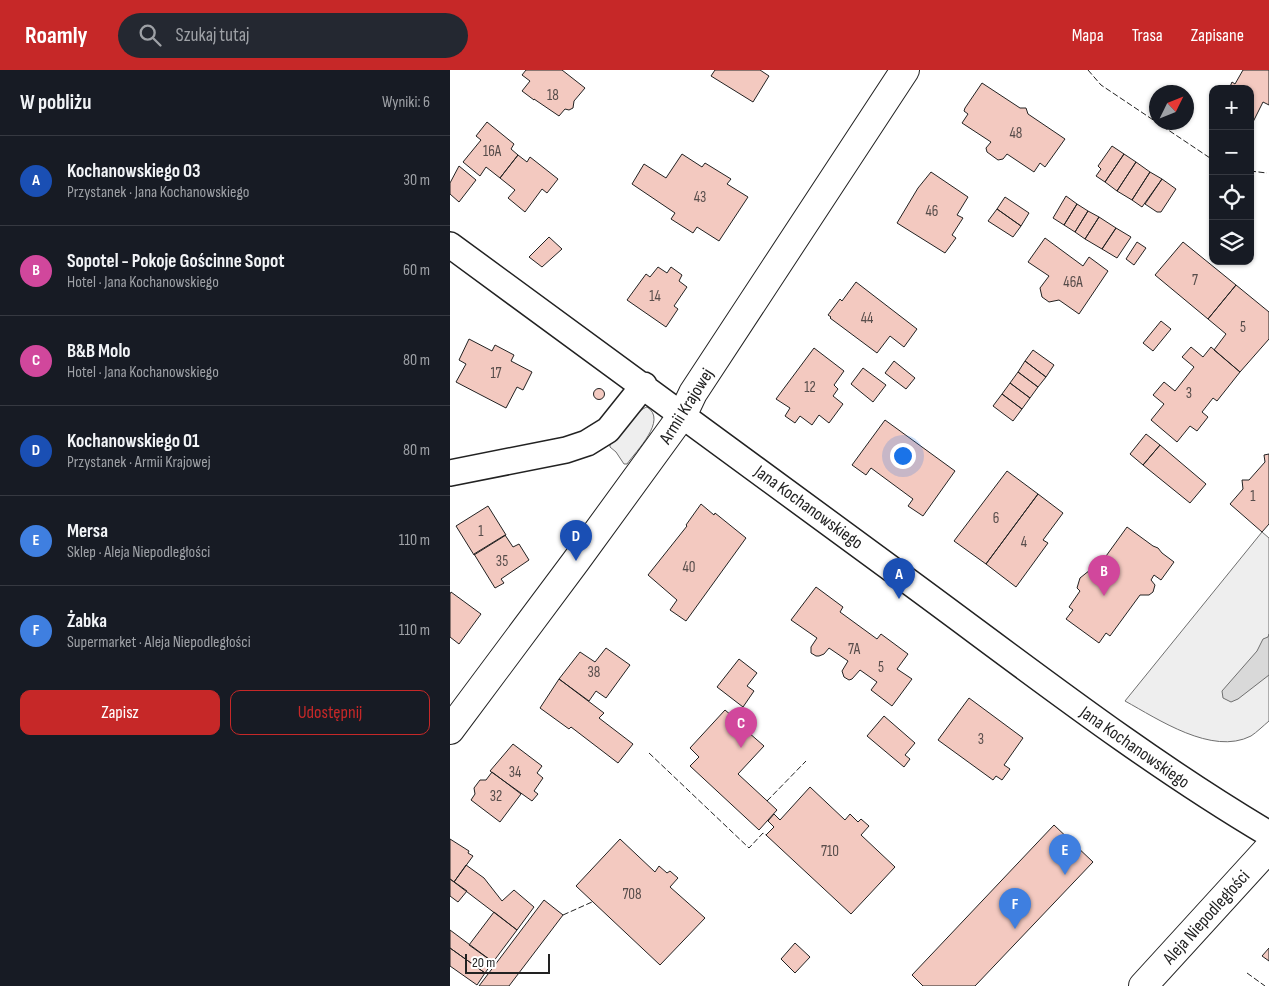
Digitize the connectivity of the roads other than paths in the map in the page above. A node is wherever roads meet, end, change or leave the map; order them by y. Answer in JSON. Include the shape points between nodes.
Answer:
{"nodes":[{"id":1,"x":905,"y":70,"type":"edge"},
{"id":2,"x":450,"y":245,"type":"edge"},
{"id":3,"x":644,"y":385,"type":"junction"},
{"id":4,"x":683,"y":414,"type":"junction"},
{"id":5,"x":450,"y":473,"type":"edge"},
{"id":6,"x":450,"y":730,"type":"edge"},
{"id":7,"x":1269,"y":834,"type":"edge"},
{"id":8,"x":1269,"y":848,"type":"edge"},
{"id":9,"x":1143,"y":986,"type":"edge"}],
"edges":[{"from":1,"to":4,"type":"street","name":"Armii Krajowej","via":[[693,393]]},
{"from":2,"to":3,"type":"street","name":"Jana Kochanowskiego"},
{"from":3,"to":4,"type":"street","name":"Jana Kochanowskiego"},
{"from":3,"to":5,"type":"street","via":[[608,430],[587,443]]},
{"from":4,"to":6,"type":"street","name":"Armii Krajowej"},
{"from":4,"to":7,"type":"street","name":"Jana Kochanowskiego","via":[[1110,731],[1218,804]]},
{"from":8,"to":9,"type":"street","name":"Aleja Niepodległości"}]}
